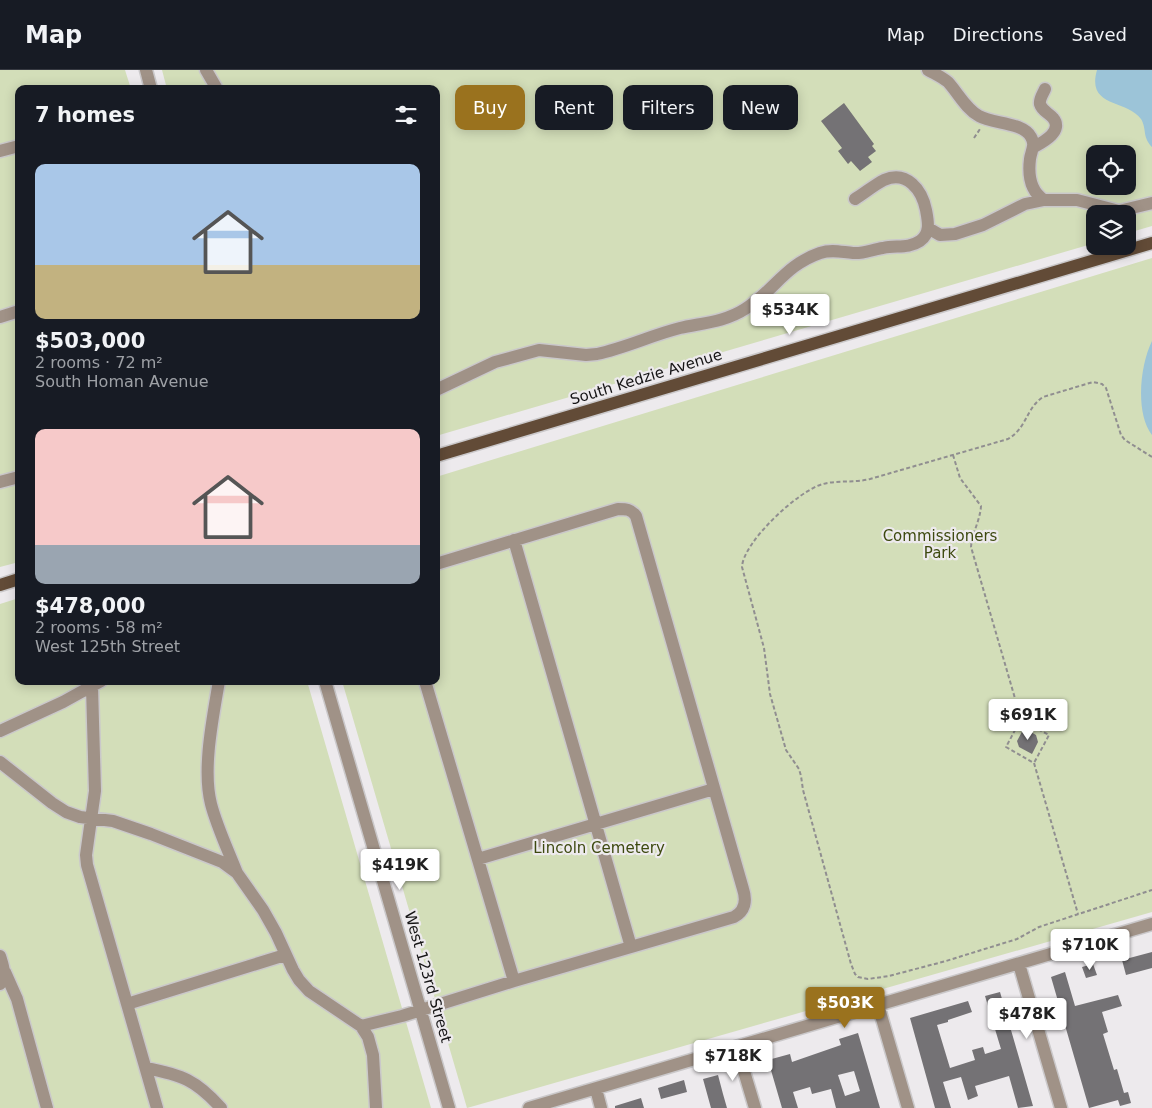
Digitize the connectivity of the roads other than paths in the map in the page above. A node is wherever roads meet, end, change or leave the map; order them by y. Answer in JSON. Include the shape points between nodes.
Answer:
{"nodes":[{"id":1,"x":146,"y":70,"type":"edge"},
{"id":2,"x":206,"y":70,"type":"edge"},
{"id":3,"x":928,"y":70,"type":"edge"},
{"id":4,"x":150,"y":85,"type":"edge"},
{"id":5,"x":215,"y":85,"type":"edge"},
{"id":6,"x":1045,"y":89,"type":"dead end"},
{"id":7,"x":15,"y":147,"type":"edge"},
{"id":8,"x":1034,"y":147,"type":"junction"},
{"id":9,"x":0,"y":151,"type":"edge"},
{"id":10,"x":1030,"y":179,"type":"junction"},
{"id":11,"x":855,"y":199,"type":"dead end"},
{"id":12,"x":1044,"y":200,"type":"junction"},
{"id":13,"x":1152,"y":203,"type":"edge"},
{"id":14,"x":1025,"y":204,"type":"junction"},
{"id":15,"x":928,"y":228,"type":"junction"},
{"id":16,"x":1152,"y":243,"type":"edge"},
{"id":17,"x":15,"y":312,"type":"edge"},
{"id":18,"x":0,"y":317,"type":"edge"},
{"id":19,"x":440,"y":388,"type":"edge"},
{"id":20,"x":440,"y":455,"type":"edge"},
{"id":21,"x":15,"y":479,"type":"edge"},
{"id":22,"x":0,"y":482,"type":"edge"},
{"id":23,"x":514,"y":540,"type":"junction"},
{"id":24,"x":440,"y":563,"type":"edge"},
{"id":25,"x":15,"y":581,"type":"edge"},
{"id":26,"x":0,"y":585,"type":"edge"},
{"id":27,"x":94,"y":685,"type":"edge"},
{"id":28,"x":96,"y":685,"type":"edge"},
{"id":29,"x":218,"y":685,"type":"edge"},
{"id":30,"x":326,"y":685,"type":"edge"},
{"id":31,"x":427,"y":685,"type":"edge"},
{"id":32,"x":0,"y":731,"type":"edge"},
{"id":33,"x":0,"y":762,"type":"edge"},
{"id":34,"x":714,"y":789,"type":"junction"},
{"id":35,"x":92,"y":818,"type":"junction"},
{"id":36,"x":596,"y":823,"type":"junction"},
{"id":37,"x":478,"y":859,"type":"junction"},
{"id":38,"x":237,"y":872,"type":"junction"},
{"id":39,"x":1152,"y":924,"type":"edge"},
{"id":40,"x":631,"y":947,"type":"junction"},
{"id":41,"x":285,"y":955,"type":"junction"},
{"id":42,"x":0,"y":956,"type":"edge"},
{"id":43,"x":1020,"y":964,"type":"junction"},
{"id":44,"x":2,"y":978,"type":"edge"},
{"id":45,"x":514,"y":982,"type":"junction"},
{"id":46,"x":127,"y":1004,"type":"junction"},
{"id":47,"x":878,"y":1005,"type":"junction"},
{"id":48,"x":421,"y":1010,"type":"junction"},
{"id":49,"x":362,"y":1026,"type":"junction"},
{"id":50,"x":737,"y":1048,"type":"junction"},
{"id":51,"x":146,"y":1068,"type":"junction"},
{"id":52,"x":596,"y":1089,"type":"junction"},
{"id":53,"x":47,"y":1108,"type":"edge"},
{"id":54,"x":157,"y":1108,"type":"edge"},
{"id":55,"x":221,"y":1108,"type":"edge"},
{"id":56,"x":376,"y":1108,"type":"edge"},
{"id":57,"x":449,"y":1108,"type":"edge"},
{"id":58,"x":529,"y":1108,"type":"edge"},
{"id":59,"x":601,"y":1108,"type":"edge"},
{"id":60,"x":755,"y":1108,"type":"edge"},
{"id":61,"x":908,"y":1108,"type":"edge"},
{"id":62,"x":1061,"y":1108,"type":"edge"}],
"edges":[{"from":1,"to":4,"type":"street"},
{"from":2,"to":5,"type":"street"},
{"from":3,"to":8,"type":"street","via":[[942,77],[979,116],[1027,132]]},
{"from":6,"to":8,"type":"street","via":[[1040,106],[1054,118],[1055,129],[1045,141]]},
{"from":7,"to":9,"type":"street"},
{"from":8,"to":10,"type":"street"},
{"from":10,"to":12,"type":"street","via":[[1034,190]]},
{"from":10,"to":14,"type":"street"},
{"from":11,"to":15,"type":"street","via":[[885,180],[904,179],[921,193]]},
{"from":12,"to":13,"type":"street","via":[[1077,200],[1119,211]]},
{"from":12,"to":14,"type":"street"},
{"from":14,"to":15,"type":"street","via":[[983,226],[955,234],[940,235]]},
{"from":15,"to":19,"type":"street","via":[[924,238],[906,246],[861,253],[829,250],[801,261],[745,310],[725,318],[679,328],[596,354],[539,350],[495,362]]},
{"from":16,"to":20,"type":"main road","name":"South Kedzie Avenue"},
{"from":17,"to":18,"type":"street"},
{"from":21,"to":22,"type":"street"},
{"from":23,"to":24,"type":"street"},
{"from":23,"to":34,"type":"street","via":[[618,509],[633,512]]},
{"from":23,"to":36,"type":"street"},
{"from":25,"to":26,"type":"main road"},
{"from":27,"to":32,"type":"street"},
{"from":28,"to":35,"type":"street"},
{"from":29,"to":38,"type":"street","via":[[208,782],[210,802]]},
{"from":30,"to":48,"type":"street","name":"West 123rd Street"},
{"from":31,"to":37,"type":"street"},
{"from":33,"to":35,"type":"street","via":[[52,803],[80,817]]},
{"from":34,"to":36,"type":"street"},
{"from":34,"to":40,"type":"street","via":[[745,896],[743,909],[734,917]]},
{"from":35,"to":38,"type":"street","via":[[113,821],[203,853]]},
{"from":35,"to":46,"type":"street","via":[[87,865]]},
{"from":36,"to":37,"type":"street"},
{"from":36,"to":40,"type":"street"},
{"from":37,"to":45,"type":"street"},
{"from":38,"to":41,"type":"street","via":[[263,910]]},
{"from":39,"to":43,"type":"street"},
{"from":40,"to":45,"type":"street"},
{"from":41,"to":46,"type":"street"},
{"from":41,"to":49,"type":"street","via":[[309,991]]},
{"from":42,"to":44,"type":"street"},
{"from":43,"to":47,"type":"street"},
{"from":43,"to":62,"type":"street"},
{"from":44,"to":53,"type":"street","via":[[17,999]]},
{"from":45,"to":48,"type":"street"},
{"from":46,"to":51,"type":"street"},
{"from":47,"to":50,"type":"street"},
{"from":47,"to":61,"type":"street"},
{"from":48,"to":49,"type":"street"},
{"from":48,"to":57,"type":"street","name":"West 123rd Street"},
{"from":49,"to":56,"type":"street","via":[[373,1055]]},
{"from":50,"to":52,"type":"street"},
{"from":50,"to":60,"type":"street"},
{"from":51,"to":54,"type":"street"},
{"from":51,"to":55,"type":"street","via":[[186,1079],[199,1086]]},
{"from":52,"to":58,"type":"street"},
{"from":52,"to":59,"type":"street"}]}
